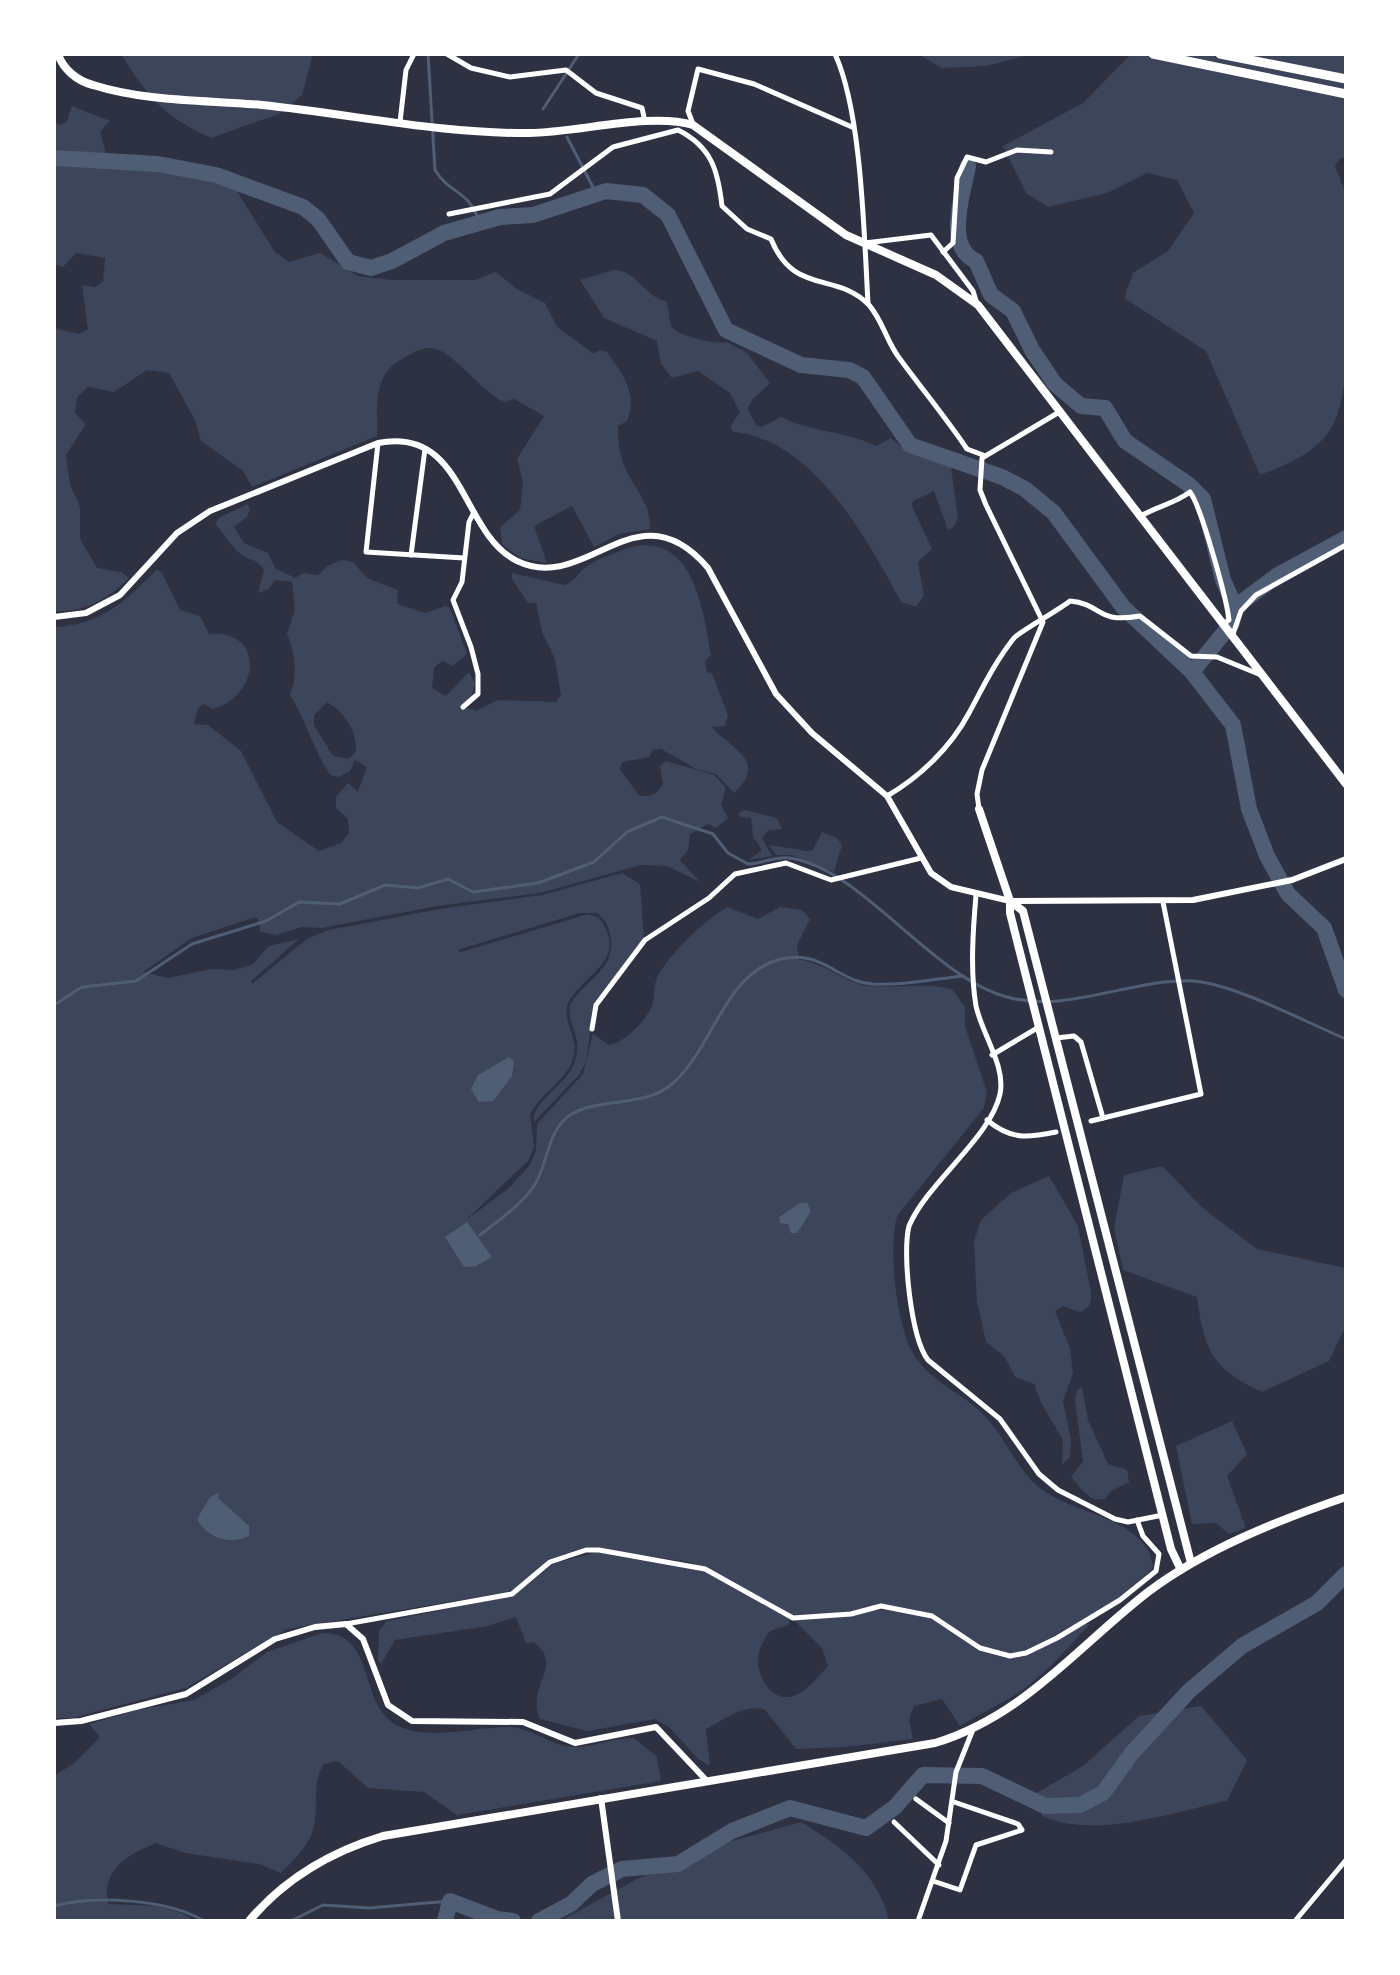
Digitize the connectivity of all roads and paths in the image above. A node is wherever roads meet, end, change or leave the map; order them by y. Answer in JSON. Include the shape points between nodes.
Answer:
{"nodes":[{"id":1,"x":58,"y":54,"type":"edge"},
{"id":2,"x":406,"y":54,"type":"edge"},
{"id":3,"x":414,"y":54,"type":"edge"},
{"id":4,"x":447,"y":54,"type":"edge"},
{"id":5,"x":835,"y":54,"type":"edge"},
{"id":6,"x":1153,"y":54,"type":"edge"},
{"id":7,"x":1220,"y":54,"type":"edge"},
{"id":8,"x":408,"y":63,"type":"junction"},
{"id":9,"x":1346,"y":79,"type":"edge"},
{"id":10,"x":1346,"y":94,"type":"edge"},
{"id":11,"x":400,"y":122,"type":"junction"},
{"id":12,"x":645,"y":123,"type":"junction"},
{"id":13,"x":678,"y":125,"type":"junction"},
{"id":14,"x":693,"y":125,"type":"junction"},
{"id":15,"x":853,"y":128,"type":"junction"},
{"id":16,"x":1051,"y":152,"type":"dead end"},
{"id":17,"x":449,"y":214,"type":"dead end"},
{"id":18,"x":864,"y":243,"type":"junction"},
{"id":19,"x":943,"y":252,"type":"junction"},
{"id":20,"x":868,"y":304,"type":"junction"},
{"id":21,"x":978,"y":305,"type":"junction"},
{"id":22,"x":1061,"y":411,"type":"junction"},
{"id":23,"x":378,"y":443,"type":"junction"},
{"id":24,"x":425,"y":449,"type":"junction"},
{"id":25,"x":983,"y":456,"type":"junction"},
{"id":26,"x":475,"y":510,"type":"junction"},
{"id":27,"x":1139,"y":517,"type":"junction"},
{"id":28,"x":1346,"y":545,"type":"edge"},
{"id":29,"x":411,"y":555,"type":"junction"},
{"id":30,"x":464,"y":558,"type":"junction"},
{"id":31,"x":54,"y":617,"type":"edge"},
{"id":32,"x":1043,"y":622,"type":"junction"},
{"id":33,"x":1225,"y":623,"type":"junction"},
{"id":34,"x":1233,"y":634,"type":"junction"},
{"id":35,"x":1266,"y":677,"type":"junction"},
{"id":36,"x":463,"y":707,"type":"dead end"},
{"id":37,"x":1346,"y":784,"type":"edge"},
{"id":38,"x":887,"y":796,"type":"junction"},
{"id":39,"x":979,"y":809,"type":"joint"},
{"id":40,"x":921,"y":858,"type":"junction"},
{"id":41,"x":1346,"y":859,"type":"edge"},
{"id":42,"x":976,"y":895,"type":"junction"},
{"id":43,"x":1010,"y":901,"type":"junction"},
{"id":44,"x":1163,"y":902,"type":"junction"},
{"id":45,"x":1039,"y":1027,"type":"junction"},
{"id":46,"x":592,"y":1029,"type":"dead end"},
{"id":47,"x":1056,"y":1038,"type":"junction"},
{"id":48,"x":992,"y":1055,"type":"junction"},
{"id":49,"x":1103,"y":1118,"type":"junction"},
{"id":50,"x":987,"y":1120,"type":"junction"},
{"id":51,"x":1091,"y":1121,"type":"dead end"},
{"id":52,"x":1056,"y":1132,"type":"dead end"},
{"id":53,"x":1346,"y":1497,"type":"edge"},
{"id":54,"x":1164,"y":1514,"type":"junction"},
{"id":55,"x":1137,"y":1520,"type":"junction"},
{"id":56,"x":1191,"y":1563,"type":"junction"},
{"id":57,"x":1181,"y":1570,"type":"junction"},
{"id":58,"x":346,"y":1624,"type":"junction"},
{"id":59,"x":54,"y":1723,"type":"edge"},
{"id":60,"x":972,"y":1732,"type":"junction"},
{"id":61,"x":707,"y":1781,"type":"junction"},
{"id":62,"x":601,"y":1798,"type":"junction"},
{"id":63,"x":916,"y":1799,"type":"dead end"},
{"id":64,"x":954,"y":1802,"type":"junction"},
{"id":65,"x":894,"y":1822,"type":"dead end"},
{"id":66,"x":949,"y":1823,"type":"junction"},
{"id":67,"x":1346,"y":1860,"type":"edge"},
{"id":68,"x":939,"y":1865,"type":"junction"},
{"id":69,"x":933,"y":1881,"type":"junction"},
{"id":70,"x":249,"y":1921,"type":"edge"},
{"id":71,"x":618,"y":1921,"type":"edge"},
{"id":72,"x":918,"y":1921,"type":"edge"},
{"id":73,"x":1295,"y":1921,"type":"edge"}],
"edges":[{"from":1,"to":11,"type":"highway","via":[[75,77],[106,88]]},
{"from":2,"to":8,"type":"street"},
{"from":3,"to":8,"type":"street"},
{"from":4,"to":12,"type":"street","via":[[471,68],[510,77],[568,72],[596,93],[642,108]]},
{"from":5,"to":15,"type":"street"},
{"from":6,"to":10,"type":"highway"},
{"from":7,"to":9,"type":"highway"},
{"from":8,"to":11,"type":"street"},
{"from":11,"to":12,"type":"highway","via":[[531,133]]},
{"from":12,"to":13,"type":"highway"},
{"from":13,"to":14,"type":"highway"},
{"from":13,"to":17,"type":"street","via":[[613,147],[550,194]]},
{"from":13,"to":20,"type":"street","via":[[718,172],[722,206],[747,229],[771,239],[777,254],[802,279],[846,289]]},
{"from":14,"to":15,"type":"street","via":[[688,111],[698,69],[754,84]]},
{"from":14,"to":18,"type":"highway"},
{"from":15,"to":18,"type":"street"},
{"from":16,"to":19,"type":"street","via":[[1017,150],[986,162],[967,157],[957,178],[953,243]]},
{"from":18,"to":19,"type":"street","via":[[931,235]]},
{"from":18,"to":20,"type":"street"},
{"from":18,"to":21,"type":"highway","via":[[936,275]]},
{"from":19,"to":21,"type":"street"},
{"from":20,"to":25,"type":"street","via":[[897,356],[967,449]]},
{"from":21,"to":22,"type":"highway"},
{"from":22,"to":25,"type":"street"},
{"from":22,"to":27,"type":"highway"},
{"from":23,"to":24,"type":"street","via":[[395,439]]},
{"from":23,"to":29,"type":"street","via":[[364,548]]},
{"from":23,"to":31,"type":"street","via":[[210,511],[177,533],[120,595],[86,613]]},
{"from":24,"to":26,"type":"street","via":[[452,473]]},
{"from":24,"to":29,"type":"street"},
{"from":25,"to":32,"type":"street","via":[[980,490]]},
{"from":26,"to":30,"type":"street"},
{"from":26,"to":38,"type":"street","via":[[497,546],[530,566],[565,564],[639,535],[684,546],[708,568],[792,715]]},
{"from":27,"to":33,"type":"highway"},
{"from":27,"to":33,"type":"street","via":[[1190,492],[1200,505],[1228,603]]},
{"from":28,"to":34,"type":"street","via":[[1256,595],[1241,611]]},
{"from":29,"to":30,"type":"street"},
{"from":30,"to":36,"type":"street","via":[[453,604],[471,647],[479,687]]},
{"from":32,"to":35,"type":"street","via":[[1070,601],[1106,618],[1140,616],[1183,650]]},
{"from":32,"to":38,"type":"street","via":[[1016,635],[937,757]]},
{"from":32,"to":39,"type":"street","via":[[982,770]]},
{"from":33,"to":34,"type":"highway"},
{"from":34,"to":35,"type":"highway"},
{"from":35,"to":37,"type":"highway"},
{"from":38,"to":40,"type":"street"},
{"from":39,"to":43,"type":"highway"},
{"from":40,"to":42,"type":"street","via":[[942,881]]},
{"from":40,"to":46,"type":"street","via":[[831,880],[786,863],[735,874],[645,940],[596,1005]]},
{"from":41,"to":44,"type":"street","via":[[1292,880],[1217,897]]},
{"from":42,"to":43,"type":"street"},
{"from":42,"to":48,"type":"street","via":[[974,992]]},
{"from":43,"to":44,"type":"street"},
{"from":43,"to":45,"type":"highway"},
{"from":43,"to":47,"type":"highway","via":[[1023,911]]},
{"from":44,"to":49,"type":"street","via":[[1201,1094]]},
{"from":45,"to":48,"type":"street"},
{"from":45,"to":54,"type":"highway"},
{"from":47,"to":49,"type":"street","via":[[1074,1036],[1081,1042]]},
{"from":47,"to":56,"type":"highway"},
{"from":48,"to":50,"type":"street","via":[[1001,1084]]},
{"from":49,"to":51,"type":"street"},
{"from":50,"to":52,"type":"street","via":[[1020,1138]]},
{"from":50,"to":55,"type":"street","via":[[909,1226],[918,1346],[1010,1429],[1047,1483],[1115,1519]]},
{"from":53,"to":56,"type":"highway"},
{"from":54,"to":55,"type":"street"},
{"from":54,"to":57,"type":"highway"},
{"from":55,"to":58,"type":"street","via":[[1159,1554],[1156,1571],[1120,1600],[1017,1656],[990,1652],[932,1616],[908,1610],[881,1606],[793,1618],[705,1569],[599,1550],[550,1562],[512,1594]]},
{"from":56,"to":57,"type":"highway"},
{"from":57,"to":60,"type":"highway","via":[[1023,1700]]},
{"from":58,"to":59,"type":"street","via":[[275,1639],[186,1694]]},
{"from":58,"to":61,"type":"street","via":[[363,1639],[382,1695],[400,1716],[426,1723],[523,1722],[575,1743],[656,1727]]},
{"from":60,"to":61,"type":"highway","via":[[935,1743]]},
{"from":60,"to":64,"type":"street","via":[[956,1772]]},
{"from":61,"to":62,"type":"highway"},
{"from":62,"to":70,"type":"highway","via":[[363,1842],[313,1865]]},
{"from":62,"to":71,"type":"street"},
{"from":63,"to":66,"type":"street"},
{"from":64,"to":66,"type":"street"},
{"from":64,"to":69,"type":"street","via":[[1018,1824],[1022,1830],[976,1845],[960,1890]]},
{"from":65,"to":68,"type":"street"},
{"from":66,"to":68,"type":"street"},
{"from":67,"to":73,"type":"street"},
{"from":68,"to":69,"type":"street"},
{"from":69,"to":72,"type":"street"}]}
